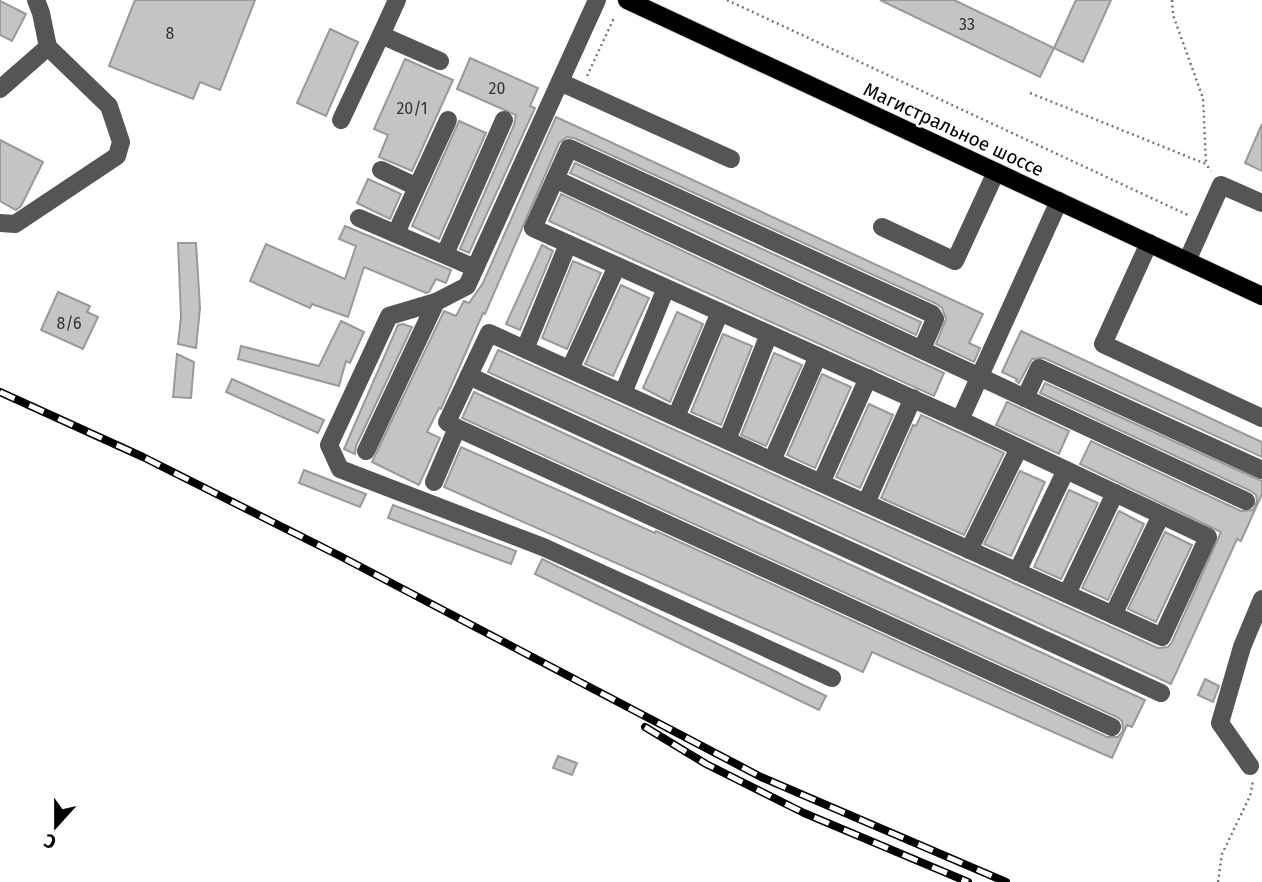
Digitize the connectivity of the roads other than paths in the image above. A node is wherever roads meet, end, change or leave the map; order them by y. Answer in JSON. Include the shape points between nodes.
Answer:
{"nodes":[{"id":1,"x":36,"y":0,"type":"edge"},
{"id":2,"x":397,"y":0,"type":"edge"},
{"id":3,"x":597,"y":0,"type":"edge"},
{"id":4,"x":627,"y":0,"type":"edge"},
{"id":5,"x":381,"y":35,"type":"junction"},
{"id":6,"x":48,"y":47,"type":"junction"},
{"id":7,"x":440,"y":61,"type":"dead end"},
{"id":8,"x":560,"y":82,"type":"junction"},
{"id":9,"x":0,"y":89,"type":"edge"},
{"id":10,"x":341,"y":120,"type":"dead end"},
{"id":11,"x":448,"y":120,"type":"dead end"},
{"id":12,"x":504,"y":120,"type":"dead end"},
{"id":13,"x":731,"y":159,"type":"dead end"},
{"id":14,"x":381,"y":170,"type":"dead end"},
{"id":15,"x":996,"y":172,"type":"junction"},
{"id":16,"x":555,"y":179,"type":"junction"},
{"id":17,"x":417,"y":187,"type":"junction"},
{"id":18,"x":1059,"y":201,"type":"junction"},
{"id":19,"x":1262,"y":203,"type":"edge"},
{"id":20,"x":359,"y":218,"type":"dead end"},
{"id":21,"x":0,"y":223,"type":"edge"},
{"id":22,"x":882,"y":227,"type":"dead end"},
{"id":23,"x":396,"y":233,"type":"junction"},
{"id":24,"x":1149,"y":243,"type":"junction"},
{"id":25,"x":568,"y":244,"type":"junction"},
{"id":26,"x":445,"y":254,"type":"junction"},
{"id":27,"x":1187,"y":261,"type":"junction"},
{"id":28,"x":617,"y":266,"type":"junction"},
{"id":29,"x":475,"y":268,"type":"junction"},
{"id":30,"x":666,"y":288,"type":"junction"},
{"id":31,"x":1262,"y":296,"type":"edge"},
{"id":32,"x":436,"y":302,"type":"junction"},
{"id":33,"x":720,"y":312,"type":"junction"},
{"id":34,"x":769,"y":334,"type":"junction"},
{"id":35,"x":525,"y":349,"type":"junction"},
{"id":36,"x":922,"y":349,"type":"junction"},
{"id":37,"x":818,"y":356,"type":"junction"},
{"id":38,"x":570,"y":369,"type":"junction"},
{"id":39,"x":469,"y":376,"type":"junction"},
{"id":40,"x":979,"y":377,"type":"junction"},
{"id":41,"x":868,"y":378,"type":"junction"},
{"id":42,"x":623,"y":393,"type":"junction"},
{"id":43,"x":913,"y":398,"type":"junction"},
{"id":44,"x":1025,"y":398,"type":"junction"},
{"id":45,"x":676,"y":417,"type":"junction"},
{"id":46,"x":1262,"y":418,"type":"edge"},
{"id":47,"x":960,"y":420,"type":"junction"},
{"id":48,"x":457,"y":428,"type":"junction"},
{"id":49,"x":727,"y":440,"type":"junction"},
{"id":50,"x":1019,"y":448,"type":"junction"},
{"id":51,"x":366,"y":451,"type":"dead end"},
{"id":52,"x":772,"y":461,"type":"junction"},
{"id":53,"x":1066,"y":470,"type":"junction"},
{"id":54,"x":1262,"y":470,"type":"edge"},
{"id":55,"x":434,"y":482,"type":"dead end"},
{"id":56,"x":821,"y":483,"type":"junction"},
{"id":57,"x":1115,"y":493,"type":"junction"},
{"id":58,"x":1246,"y":501,"type":"dead end"},
{"id":59,"x":866,"y":503,"type":"junction"},
{"id":60,"x":1161,"y":515,"type":"junction"},
{"id":61,"x":969,"y":550,"type":"junction"},
{"id":62,"x":1017,"y":572,"type":"junction"},
{"id":63,"x":1067,"y":594,"type":"junction"},
{"id":64,"x":1262,"y":599,"type":"edge"},
{"id":65,"x":1113,"y":615,"type":"junction"},
{"id":66,"x":831,"y":678,"type":"dead end"},
{"id":67,"x":1161,"y":693,"type":"dead end"},
{"id":68,"x":1112,"y":727,"type":"dead end"},
{"id":69,"x":1250,"y":766,"type":"road end"}],
"edges":[{"from":1,"to":6,"type":"lane"},
{"from":2,"to":5,"type":"lane"},
{"from":3,"to":8,"type":"lane"},
{"from":4,"to":15,"type":"main road","name":"Магистральное шоссе"},
{"from":5,"to":7,"type":"lane"},
{"from":5,"to":10,"type":"lane"},
{"from":6,"to":9,"type":"lane"},
{"from":6,"to":21,"type":"lane","via":[[109,106],[121,142],[117,156],[15,224]]},
{"from":8,"to":13,"type":"lane"},
{"from":8,"to":29,"type":"lane"},
{"from":11,"to":17,"type":"lane"},
{"from":12,"to":26,"type":"lane"},
{"from":14,"to":17,"type":"lane"},
{"from":15,"to":18,"type":"main road","name":"Магистральное шоссе"},
{"from":15,"to":22,"type":"lane","via":[[955,261]]},
{"from":16,"to":25,"type":"lane","via":[[533,228]]},
{"from":16,"to":36,"type":"lane"},
{"from":16,"to":36,"type":"lane","via":[[569,148],[932,314]]},
{"from":17,"to":23,"type":"lane"},
{"from":18,"to":24,"type":"main road","name":"Магистральное шоссе"},
{"from":18,"to":40,"type":"lane"},
{"from":19,"to":27,"type":"lane","via":[[1221,185]]},
{"from":20,"to":23,"type":"lane"},
{"from":23,"to":26,"type":"lane"},
{"from":24,"to":27,"type":"main road","name":"Магистральное шоссе"},
{"from":24,"to":46,"type":"lane","via":[[1103,344]]},
{"from":25,"to":28,"type":"lane"},
{"from":25,"to":35,"type":"lane"},
{"from":26,"to":29,"type":"lane"},
{"from":27,"to":31,"type":"main road","name":"Магистральное шоссе"},
{"from":28,"to":30,"type":"lane"},
{"from":28,"to":38,"type":"lane"},
{"from":29,"to":32,"type":"lane","via":[[467,286]]},
{"from":30,"to":33,"type":"lane"},
{"from":30,"to":42,"type":"lane"},
{"from":32,"to":51,"type":"lane"},
{"from":32,"to":66,"type":"lane","via":[[389,316],[329,445],[340,469],[543,547]]},
{"from":33,"to":34,"type":"lane"},
{"from":33,"to":45,"type":"lane"},
{"from":34,"to":37,"type":"lane"},
{"from":34,"to":49,"type":"lane"},
{"from":35,"to":38,"type":"lane"},
{"from":35,"to":39,"type":"lane","via":[[489,333]]},
{"from":36,"to":40,"type":"lane"},
{"from":37,"to":41,"type":"lane"},
{"from":37,"to":52,"type":"lane"},
{"from":38,"to":42,"type":"lane"},
{"from":39,"to":48,"type":"lane","via":[[447,422]]},
{"from":39,"to":67,"type":"lane"},
{"from":40,"to":44,"type":"lane"},
{"from":40,"to":47,"type":"lane"},
{"from":41,"to":43,"type":"lane"},
{"from":41,"to":56,"type":"lane"},
{"from":42,"to":45,"type":"lane"},
{"from":43,"to":47,"type":"lane"},
{"from":43,"to":59,"type":"lane"},
{"from":44,"to":54,"type":"lane","via":[[1039,368]]},
{"from":44,"to":58,"type":"lane"},
{"from":45,"to":49,"type":"lane"},
{"from":47,"to":50,"type":"lane"},
{"from":48,"to":55,"type":"lane"},
{"from":48,"to":68,"type":"lane"},
{"from":49,"to":52,"type":"lane"},
{"from":50,"to":53,"type":"lane"},
{"from":50,"to":61,"type":"lane"},
{"from":52,"to":56,"type":"lane"},
{"from":53,"to":57,"type":"lane"},
{"from":53,"to":62,"type":"lane"},
{"from":56,"to":59,"type":"lane"},
{"from":57,"to":60,"type":"lane"},
{"from":57,"to":63,"type":"lane"},
{"from":59,"to":61,"type":"lane"},
{"from":60,"to":65,"type":"lane"},
{"from":60,"to":65,"type":"lane","via":[[1208,537],[1161,637]]},
{"from":61,"to":62,"type":"lane"},
{"from":62,"to":63,"type":"lane"},
{"from":63,"to":65,"type":"lane"},
{"from":64,"to":69,"type":"lane","via":[[1242,647],[1220,723]]}]}
